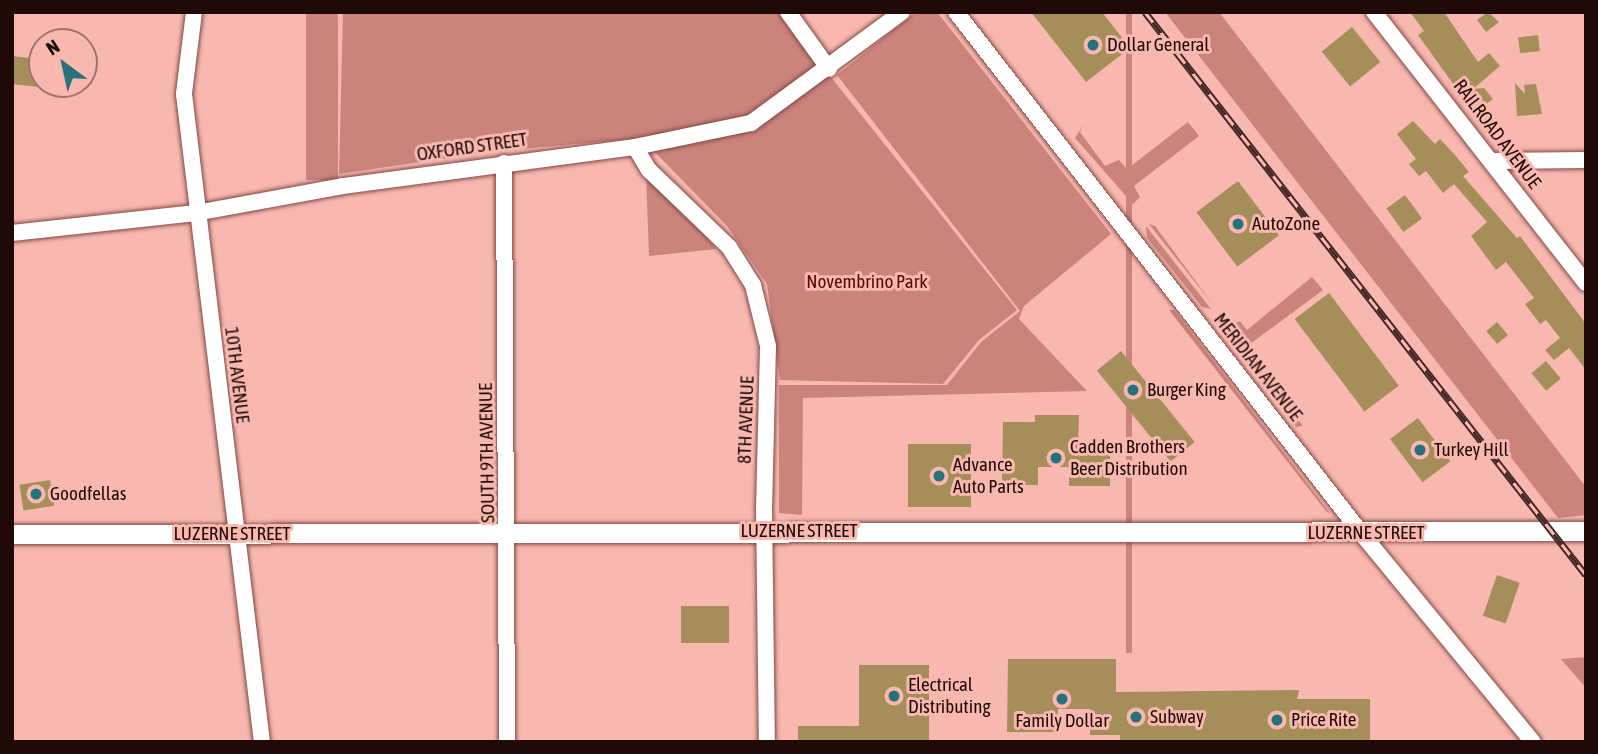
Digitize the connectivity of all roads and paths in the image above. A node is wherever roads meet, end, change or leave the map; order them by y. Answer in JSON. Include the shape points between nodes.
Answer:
{"nodes":[{"id":1,"x":194,"y":12,"type":"edge"},
{"id":2,"x":788,"y":12,"type":"edge"},
{"id":3,"x":902,"y":12,"type":"edge"},
{"id":4,"x":956,"y":12,"type":"edge"},
{"id":5,"x":1374,"y":12,"type":"edge"},
{"id":6,"x":829,"y":69,"type":"junction"},
{"id":7,"x":635,"y":147,"type":"junction"},
{"id":8,"x":1586,"y":160,"type":"edge"},
{"id":9,"x":1491,"y":162,"type":"junction"},
{"id":10,"x":504,"y":163,"type":"junction"},
{"id":11,"x":196,"y":213,"type":"junction"},
{"id":12,"x":12,"y":233,"type":"edge"},
{"id":13,"x":1586,"y":283,"type":"edge"},
{"id":14,"x":765,"y":531,"type":"junction"},
{"id":15,"x":1586,"y":531,"type":"edge"},
{"id":16,"x":509,"y":532,"type":"junction"},
{"id":17,"x":12,"y":534,"type":"edge"},
{"id":18,"x":1362,"y":534,"type":"junction"},
{"id":19,"x":236,"y":535,"type":"junction"},
{"id":20,"x":262,"y":742,"type":"edge"},
{"id":21,"x":507,"y":742,"type":"edge"},
{"id":22,"x":766,"y":742,"type":"edge"},
{"id":23,"x":1533,"y":742,"type":"edge"}],
"edges":[{"from":1,"to":11,"type":"street","name":"10TH AVENUE","via":[[184,94]]},
{"from":2,"to":6,"type":"street"},
{"from":3,"to":6,"type":"street","name":"OXFORD STREET"},
{"from":4,"to":18,"type":"street","name":"MERIDIAN AVENUE"},
{"from":5,"to":9,"type":"street","name":"RAILROAD AVENUE"},
{"from":6,"to":7,"type":"street","name":"OXFORD STREET","via":[[751,123]]},
{"from":7,"to":10,"type":"street","name":"OXFORD STREET"},
{"from":7,"to":14,"type":"street","name":"8TH AVENUE","via":[[649,170],[730,247],[753,285],[768,346]]},
{"from":8,"to":9,"type":"street"},
{"from":9,"to":13,"type":"street","name":"RAILROAD AVENUE"},
{"from":10,"to":11,"type":"street","name":"OXFORD STREET"},
{"from":10,"to":16,"type":"street","name":"SOUTH 9TH AVENUE"},
{"from":11,"to":12,"type":"street","name":"OXFORD STREET"},
{"from":11,"to":19,"type":"street","name":"10TH AVENUE"},
{"from":14,"to":16,"type":"street","name":"LUZERNE STREET"},
{"from":14,"to":18,"type":"street","name":"LUZERNE STREET","via":[[1158,529]]},
{"from":14,"to":22,"type":"street","name":"8TH AVENUE"},
{"from":15,"to":18,"type":"street","name":"LUZERNE STREET"},
{"from":16,"to":19,"type":"street","name":"LUZERNE STREET"},
{"from":16,"to":21,"type":"street","name":"SOUTH 9TH AVENUE"},
{"from":17,"to":19,"type":"street","name":"LUZERNE STREET"},
{"from":18,"to":23,"type":"street","name":"MERIDIAN AVENUE"},
{"from":19,"to":20,"type":"street","name":"10TH AVENUE"}]}
